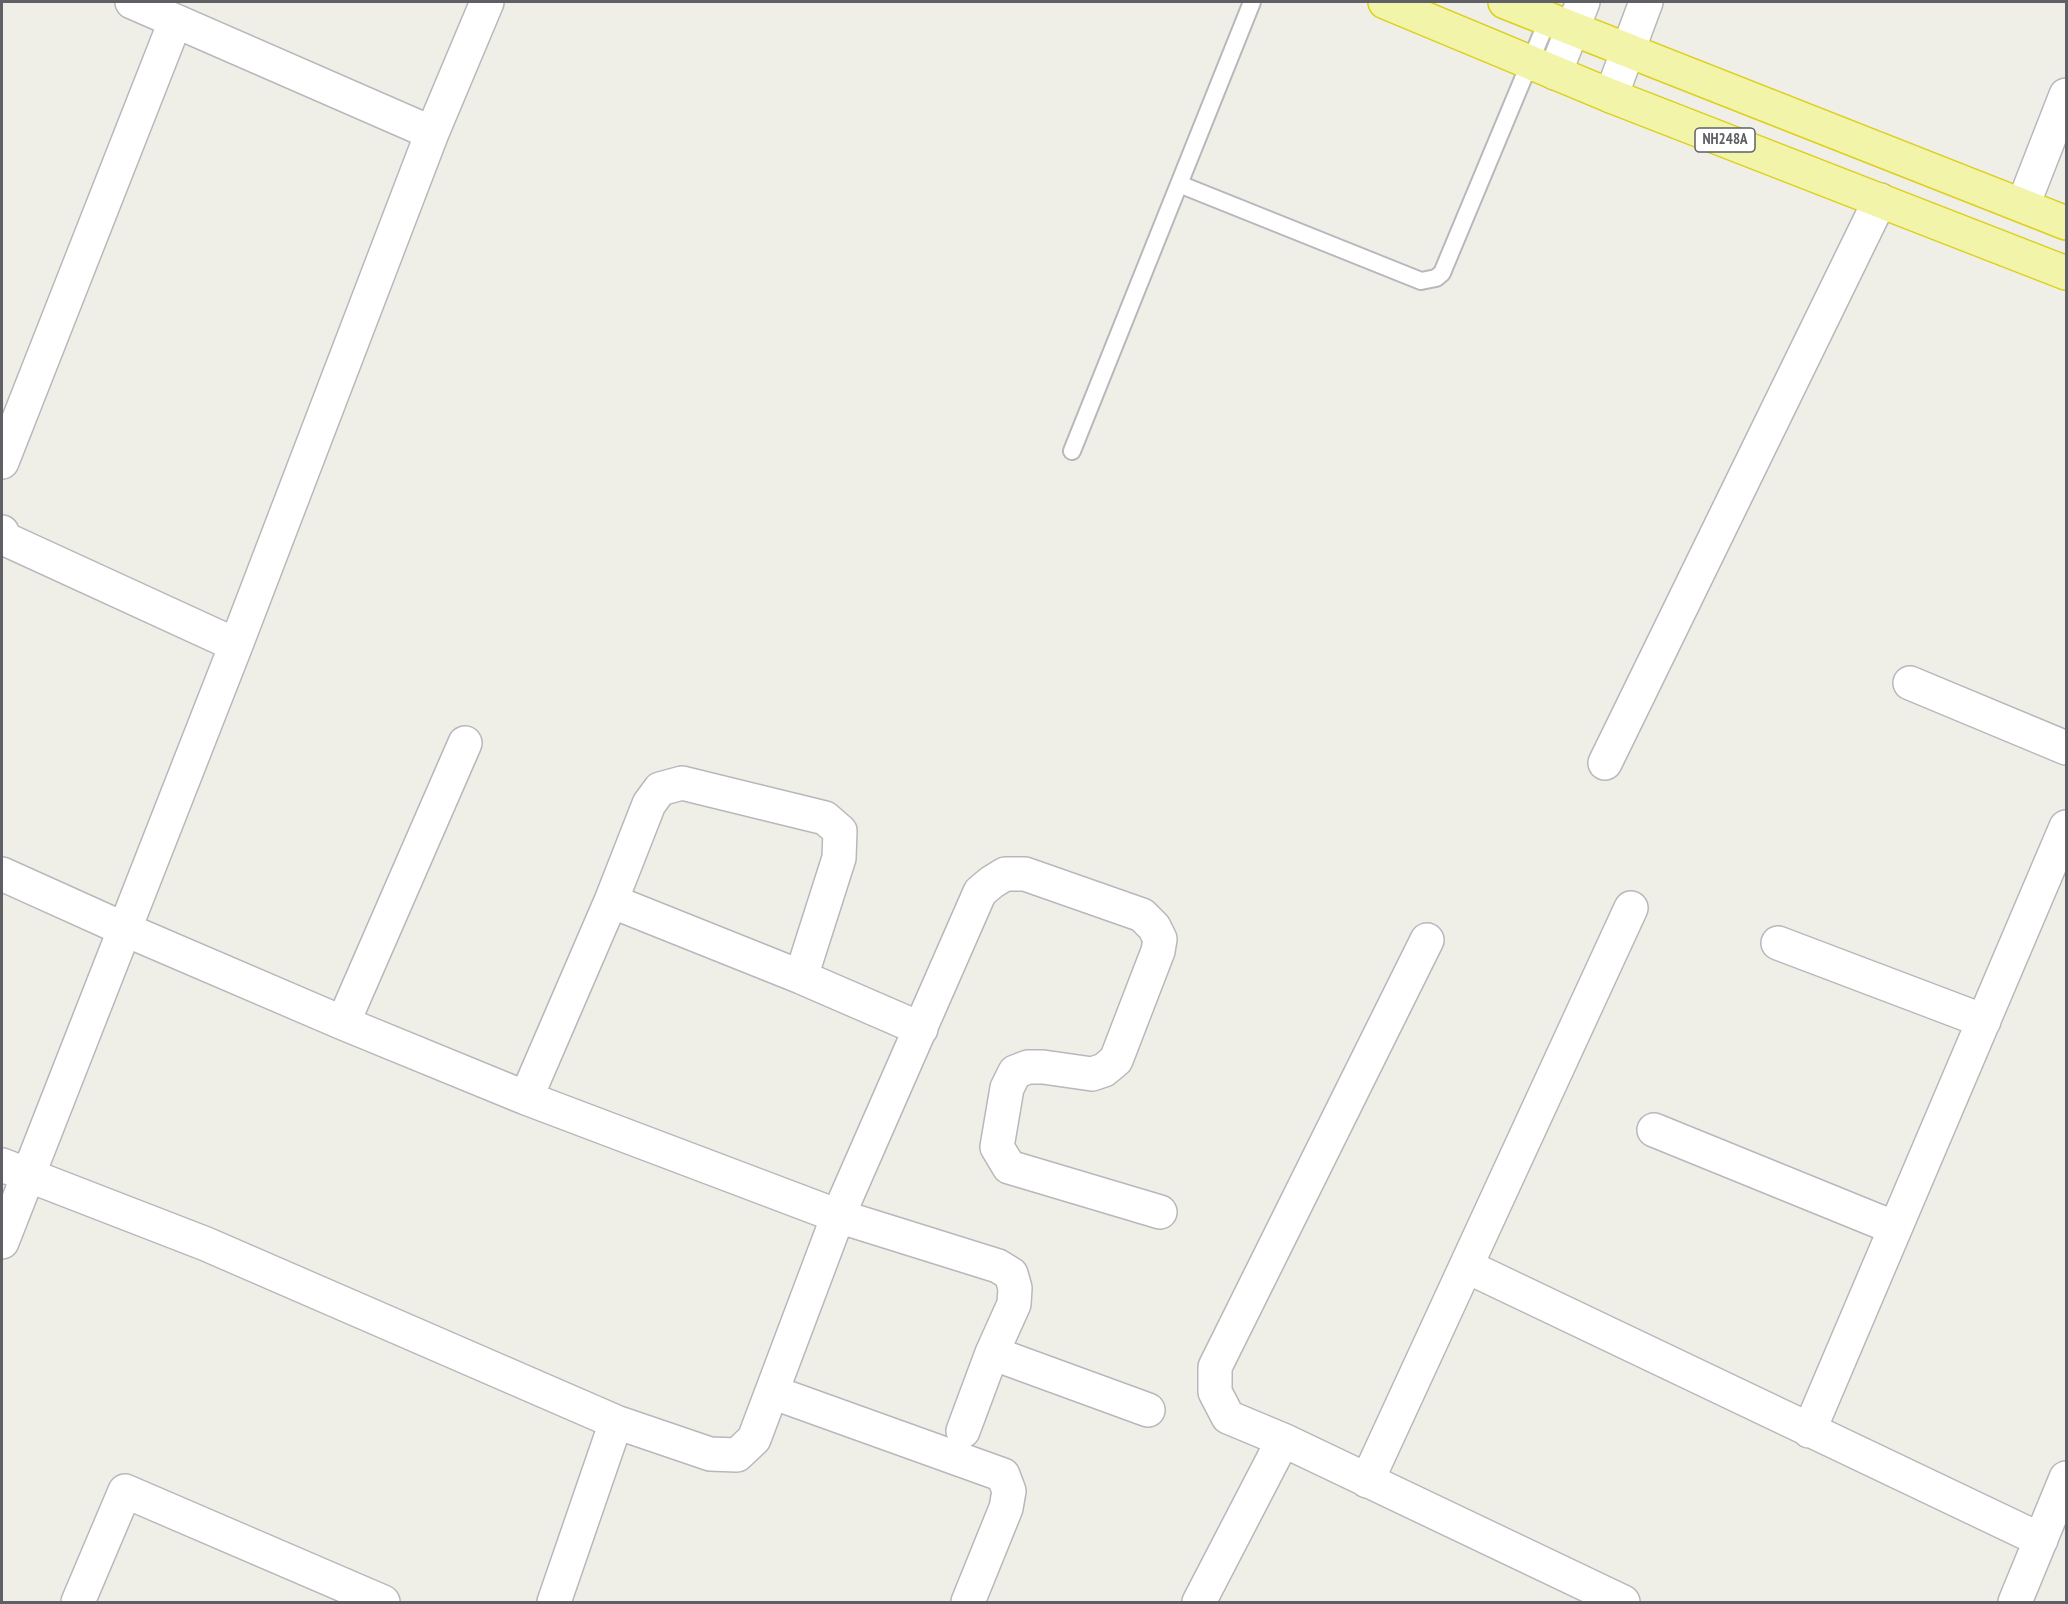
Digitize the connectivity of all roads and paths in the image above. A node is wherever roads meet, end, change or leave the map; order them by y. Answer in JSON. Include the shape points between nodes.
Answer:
{"nodes":[{"id":1,"x":132,"y":2,"type":"edge"},
{"id":2,"x":487,"y":2,"type":"edge"},
{"id":3,"x":1252,"y":2,"type":"edge"},
{"id":4,"x":1385,"y":2,"type":"edge"},
{"id":5,"x":1504,"y":2,"type":"edge"},
{"id":6,"x":1646,"y":2,"type":"edge"},
{"id":7,"x":1568,"y":16,"type":"edge"},
{"id":8,"x":175,"y":22,"type":"junction"},
{"id":9,"x":1627,"y":51,"type":"junction"},
{"id":10,"x":1542,"y":68,"type":"junction"},
{"id":11,"x":2067,"y":95,"type":"edge"},
{"id":12,"x":1611,"y":96,"type":"junction"},
{"id":13,"x":432,"y":134,"type":"junction"},
{"id":14,"x":1179,"y":184,"type":"junction"},
{"id":15,"x":1880,"y":200,"type":"junction"},
{"id":16,"x":2023,"y":205,"type":"junction"},
{"id":17,"x":2067,"y":223,"type":"edge"},
{"id":18,"x":2067,"y":273,"type":"edge"},
{"id":19,"x":1072,"y":451,"type":"dead end"},
{"id":20,"x":2,"y":462,"type":"edge"},
{"id":21,"x":3,"y":539,"type":"edge"},
{"id":22,"x":236,"y":645,"type":"junction"},
{"id":23,"x":1910,"y":683,"type":"dead end"},
{"id":24,"x":465,"y":742,"type":"dead end"},
{"id":25,"x":2067,"y":748,"type":"edge"},
{"id":26,"x":1605,"y":763,"type":"dead end"},
{"id":27,"x":2067,"y":827,"type":"edge"},
{"id":28,"x":2,"y":874,"type":"edge"},
{"id":29,"x":611,"y":901,"type":"junction"},
{"id":30,"x":1631,"y":908,"type":"dead end"},
{"id":31,"x":124,"y":929,"type":"junction"},
{"id":32,"x":1427,"y":940,"type":"dead end"},
{"id":33,"x":1778,"y":943,"type":"dead end"},
{"id":34,"x":801,"y":977,"type":"junction"},
{"id":35,"x":1984,"y":1021,"type":"junction"},
{"id":36,"x":343,"y":1023,"type":"junction"},
{"id":37,"x":921,"y":1029,"type":"junction"},
{"id":38,"x":526,"y":1098,"type":"junction"},
{"id":39,"x":1654,"y":1130,"type":"dead end"},
{"id":40,"x":15,"y":1170,"type":"edge"},
{"id":41,"x":1160,"y":1212,"type":"dead end"},
{"id":42,"x":837,"y":1216,"type":"junction"},
{"id":43,"x":1895,"y":1228,"type":"junction"},
{"id":44,"x":2,"y":1242,"type":"edge"},
{"id":45,"x":1466,"y":1266,"type":"junction"},
{"id":46,"x":992,"y":1353,"type":"junction"},
{"id":47,"x":772,"y":1392,"type":"junction"},
{"id":48,"x":1148,"y":1410,"type":"dead end"},
{"id":49,"x":616,"y":1422,"type":"junction"},
{"id":50,"x":963,"y":1431,"type":"dead end"},
{"id":51,"x":1809,"y":1431,"type":"junction"},
{"id":52,"x":1283,"y":1440,"type":"junction"},
{"id":53,"x":2067,"y":1478,"type":"edge"},
{"id":54,"x":1367,"y":1480,"type":"junction"},
{"id":55,"x":2041,"y":1540,"type":"junction"},
{"id":56,"x":78,"y":1602,"type":"edge"},
{"id":57,"x":383,"y":1602,"type":"edge"},
{"id":58,"x":554,"y":1602,"type":"edge"},
{"id":59,"x":968,"y":1602,"type":"edge"},
{"id":60,"x":1200,"y":1602,"type":"edge"},
{"id":61,"x":1623,"y":1602,"type":"edge"},
{"id":62,"x":2015,"y":1602,"type":"edge"}],
"edges":[{"from":1,"to":8,"type":"street"},
{"from":2,"to":13,"type":"street"},
{"from":3,"to":14,"type":"lane"},
{"from":4,"to":10,"type":"highway","number":"NH248A"},
{"from":5,"to":7,"type":"highway"},
{"from":6,"to":9,"type":"street"},
{"from":7,"to":9,"type":"highway"},
{"from":7,"to":10,"type":"street"},
{"from":8,"to":13,"type":"street"},
{"from":8,"to":20,"type":"street"},
{"from":9,"to":12,"type":"street"},
{"from":9,"to":16,"type":"highway"},
{"from":10,"to":12,"type":"highway","number":"NH248A"},
{"from":10,"to":14,"type":"lane","via":[[1436,279],[1421,281]]},
{"from":11,"to":16,"type":"street"},
{"from":12,"to":15,"type":"highway","number":"NH248A"},
{"from":13,"to":22,"type":"street"},
{"from":14,"to":19,"type":"lane"},
{"from":15,"to":18,"type":"highway","number":"NH248A"},
{"from":15,"to":26,"type":"street"},
{"from":16,"to":17,"type":"highway"},
{"from":21,"to":22,"type":"street"},
{"from":22,"to":31,"type":"street"},
{"from":23,"to":25,"type":"street"},
{"from":24,"to":36,"type":"street"},
{"from":27,"to":35,"type":"street"},
{"from":28,"to":31,"type":"street"},
{"from":29,"to":34,"type":"street"},
{"from":29,"to":34,"type":"street","via":[[649,804],[660,789],[682,783],[825,818],[840,831],[838,858]]},
{"from":29,"to":38,"type":"street"},
{"from":30,"to":45,"type":"street"},
{"from":31,"to":36,"type":"street"},
{"from":31,"to":40,"type":"street"},
{"from":32,"to":52,"type":"street","via":[[1215,1367],[1215,1392],[1228,1417]]},
{"from":33,"to":35,"type":"street"},
{"from":34,"to":37,"type":"street"},
{"from":35,"to":43,"type":"street"},
{"from":36,"to":38,"type":"street"},
{"from":37,"to":41,"type":"street","via":[[980,892],[1005,874],[1025,874],[1142,915],[1160,939],[1158,951],[1116,1060],[1092,1074],[1043,1067],[1015,1072],[1007,1088],[997,1147],[1010,1167]]},
{"from":37,"to":42,"type":"street"},
{"from":38,"to":42,"type":"street"},
{"from":39,"to":43,"type":"street"},
{"from":40,"to":44,"type":"street"},
{"from":40,"to":49,"type":"street","via":[[206,1244]]},
{"from":42,"to":46,"type":"street","via":[[998,1266],[1011,1274],[1014,1304]]},
{"from":42,"to":47,"type":"street"},
{"from":43,"to":51,"type":"street"},
{"from":45,"to":51,"type":"street"},
{"from":45,"to":54,"type":"street"},
{"from":46,"to":48,"type":"street"},
{"from":46,"to":50,"type":"street"},
{"from":47,"to":49,"type":"street","via":[[754,1439],[737,1455],[710,1454]]},
{"from":47,"to":59,"type":"street","via":[[1003,1475],[1009,1491],[1006,1508]]},
{"from":49,"to":58,"type":"street"},
{"from":51,"to":55,"type":"street"},
{"from":52,"to":54,"type":"street"},
{"from":52,"to":60,"type":"street"},
{"from":53,"to":55,"type":"street"},
{"from":54,"to":61,"type":"street"},
{"from":55,"to":62,"type":"street"},
{"from":56,"to":57,"type":"street","via":[[125,1491]]}]}
